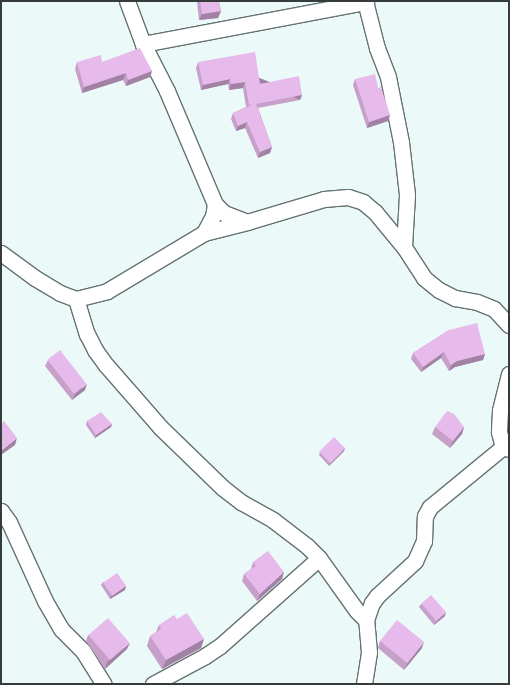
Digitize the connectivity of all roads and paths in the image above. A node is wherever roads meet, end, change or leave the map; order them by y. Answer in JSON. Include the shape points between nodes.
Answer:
{"nodes":[{"id":1,"x":127,"y":1,"type":"edge"},
{"id":2,"x":365,"y":2,"type":"edge"},
{"id":3,"x":143,"y":44,"type":"junction"},
{"id":4,"x":215,"y":204,"type":"junction"},
{"id":5,"x":247,"y":222,"type":"junction"},
{"id":6,"x":204,"y":233,"type":"junction"},
{"id":7,"x":404,"y":247,"type":"junction"},
{"id":8,"x":1,"y":253,"type":"edge"},
{"id":9,"x":76,"y":299,"type":"junction"},
{"id":10,"x":509,"y":325,"type":"edge"},
{"id":11,"x":509,"y":374,"type":"edge"},
{"id":12,"x":506,"y":448,"type":"edge"},
{"id":13,"x":1,"y":511,"type":"edge"},
{"id":14,"x":319,"y":558,"type":"junction"},
{"id":15,"x":350,"y":600,"type":"junction"},
{"id":16,"x":372,"y":603,"type":"junction"},
{"id":17,"x":366,"y":620,"type":"junction"},
{"id":18,"x":104,"y":684,"type":"edge"},
{"id":19,"x":153,"y":684,"type":"edge"},
{"id":20,"x":364,"y":684,"type":"edge"}],
"edges":[{"from":1,"to":3,"type":"street"},
{"from":2,"to":3,"type":"street"},
{"from":2,"to":7,"type":"street","via":[[377,48],[388,77],[401,142],[406,195]]},
{"from":3,"to":4,"type":"street","via":[[167,92]]},
{"from":4,"to":5,"type":"street","via":[[224,213]]},
{"from":4,"to":6,"type":"street","via":[[213,216]]},
{"from":5,"to":6,"type":"street"},
{"from":5,"to":7,"type":"street","via":[[324,198],[348,197],[363,202],[375,212]]},
{"from":6,"to":9,"type":"street","via":[[107,290]]},
{"from":7,"to":10,"type":"street","via":[[424,278],[439,290],[455,298],[477,302],[494,309]]},
{"from":8,"to":9,"type":"street","via":[[41,282]]},
{"from":9,"to":14,"type":"street","via":[[95,350],[160,427],[229,493],[289,531]]},
{"from":11,"to":12,"type":"street","via":[[500,411],[500,432]]},
{"from":12,"to":16,"type":"street","via":[[430,507],[425,516],[424,541],[415,561]]},
{"from":13,"to":18,"type":"street","via":[[9,522],[45,601],[61,629],[83,651]]},
{"from":14,"to":15,"type":"street"},
{"from":14,"to":19,"type":"street","via":[[220,646]]},
{"from":15,"to":16,"type":"street"},
{"from":15,"to":17,"type":"street"},
{"from":16,"to":17,"type":"street"},
{"from":17,"to":20,"type":"street","via":[[369,652]]}]}
